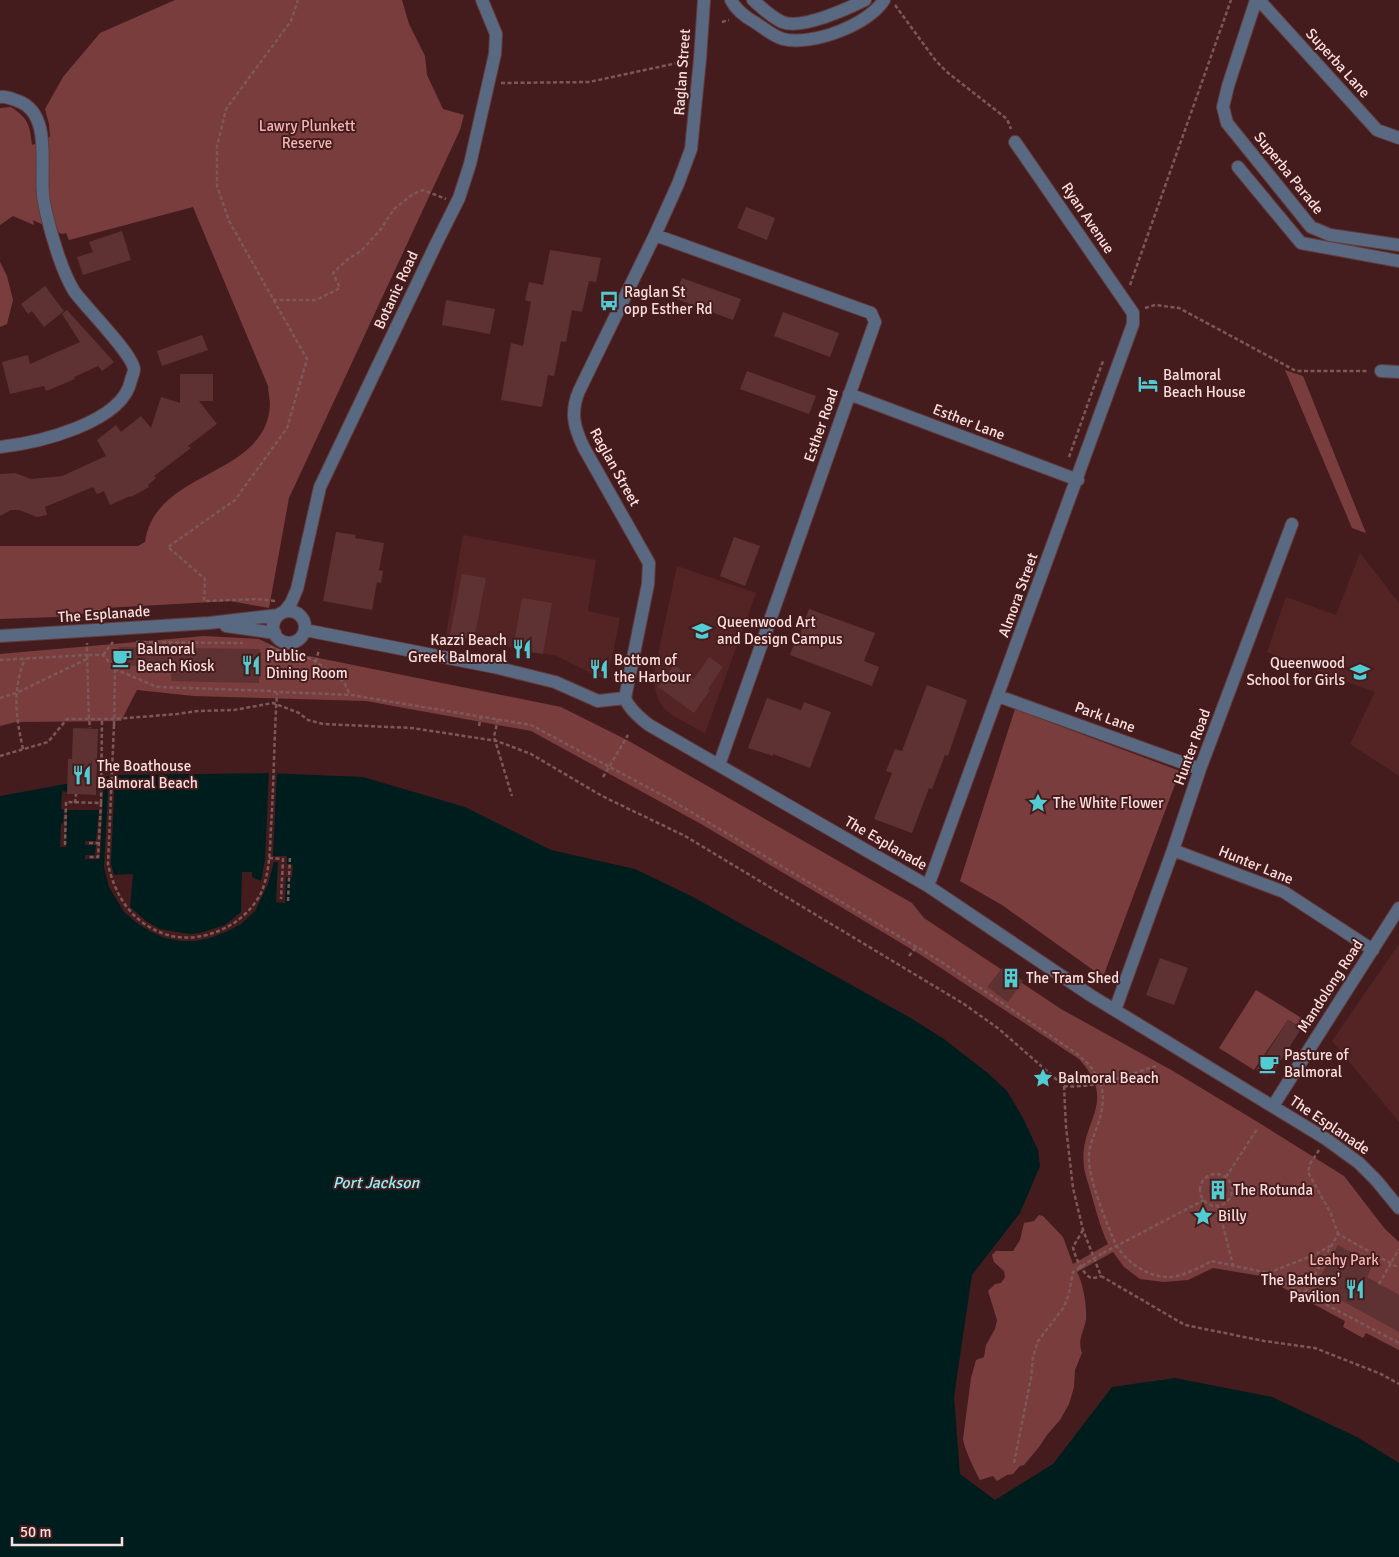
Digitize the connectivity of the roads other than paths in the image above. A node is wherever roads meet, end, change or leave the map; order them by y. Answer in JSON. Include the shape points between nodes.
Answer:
{"nodes":[{"id":1,"x":482,"y":0,"type":"edge"},
{"id":2,"x":704,"y":0,"type":"edge"},
{"id":3,"x":731,"y":0,"type":"edge"},
{"id":4,"x":753,"y":0,"type":"edge"},
{"id":5,"x":865,"y":0,"type":"edge"},
{"id":6,"x":884,"y":0,"type":"edge"},
{"id":7,"x":1257,"y":0,"type":"edge"},
{"id":8,"x":0,"y":97,"type":"edge"},
{"id":9,"x":1399,"y":138,"type":"edge"},
{"id":10,"x":1015,"y":142,"type":"dead end"},
{"id":11,"x":1238,"y":167,"type":"dead end"},
{"id":12,"x":655,"y":235,"type":"junction"},
{"id":13,"x":1399,"y":245,"type":"edge"},
{"id":14,"x":1399,"y":261,"type":"edge"},
{"id":15,"x":1137,"y":311,"type":"joint"},
{"id":16,"x":1381,"y":371,"type":"road end"},
{"id":17,"x":1399,"y":372,"type":"edge"},
{"id":18,"x":849,"y":394,"type":"junction"},
{"id":19,"x":0,"y":447,"type":"edge"},
{"id":20,"x":1078,"y":480,"type":"junction"},
{"id":21,"x":1292,"y":524,"type":"dead end"},
{"id":22,"x":297,"y":589,"type":"junction"},
{"id":23,"x":282,"y":614,"type":"junction"},
{"id":24,"x":300,"y":616,"type":"junction"},
{"id":25,"x":209,"y":623,"type":"junction"},
{"id":26,"x":305,"y":630,"type":"junction"},
{"id":27,"x":275,"y":633,"type":"junction"},
{"id":28,"x":0,"y":636,"type":"edge"},
{"id":29,"x":998,"y":696,"type":"junction"},
{"id":30,"x":625,"y":698,"type":"junction"},
{"id":31,"x":719,"y":765,"type":"junction"},
{"id":32,"x":1200,"y":769,"type":"junction"},
{"id":33,"x":1174,"y":850,"type":"junction"},
{"id":34,"x":928,"y":886,"type":"junction"},
{"id":35,"x":1399,"y":908,"type":"edge"},
{"id":36,"x":1373,"y":950,"type":"junction"},
{"id":37,"x":1115,"y":1010,"type":"junction"},
{"id":38,"x":1273,"y":1106,"type":"junction"},
{"id":39,"x":1399,"y":1208,"type":"edge"}],
"edges":[{"from":1,"to":22,"type":"street","name":"Botanic Road","via":[[496,34],[495,54],[470,164],[456,204],[320,487]]},
{"from":2,"to":12,"type":"street","name":"Raglan Street","via":[[691,150]]},
{"from":3,"to":6,"type":"street","via":[[751,20],[776,36],[801,40],[854,24],[878,9]]},
{"from":4,"to":5,"type":"street","via":[[782,22],[802,23]]},
{"from":7,"to":9,"type":"street","name":"Superba Lane","via":[[1377,130]]},
{"from":7,"to":13,"type":"street","name":"Superba Parade","via":[[1228,86],[1223,107],[1227,123],[1311,227],[1330,235]]},
{"from":8,"to":19,"type":"street","via":[[25,104],[37,120],[42,136],[46,214],[60,258],[73,289],[124,351],[134,369],[130,386],[119,403],[93,420],[64,434],[23,445]]},
{"from":10,"to":15,"type":"street","name":"Ryan Avenue"},
{"from":11,"to":14,"type":"street","via":[[1301,243]]},
{"from":12,"to":18,"type":"street","name":"Esther Road","via":[[871,313],[875,322]]},
{"from":12,"to":30,"type":"street","name":"Raglan Street","via":[[579,391],[573,410],[575,428],[584,448],[648,563],[648,584]]},
{"from":15,"to":20,"type":"street","name":"Almora Street"},
{"from":16,"to":17,"type":"street"},
{"from":18,"to":20,"type":"street","name":"Esther Lane"},
{"from":18,"to":31,"type":"street","name":"Esther Road"},
{"from":20,"to":29,"type":"street","name":"Almora Street"},
{"from":21,"to":32,"type":"street","name":"Hunter Road"},
{"from":22,"to":23,"type":"street","name":"Botanic Road"},
{"from":22,"to":24,"type":"street","name":"Botanic Road"},
{"from":23,"to":24,"type":"street"},
{"from":23,"to":25,"type":"street","name":"The Esplanade"},
{"from":23,"to":27,"type":"street","via":[[274,623]]},
{"from":24,"to":26,"type":"street"},
{"from":25,"to":27,"type":"street","name":"The Esplanade"},
{"from":25,"to":28,"type":"street","name":"The Esplanade"},
{"from":26,"to":27,"type":"street","via":[[300,639],[291,643],[281,641]]},
{"from":26,"to":30,"type":"street","via":[[494,666],[555,682],[598,701]]},
{"from":29,"to":32,"type":"street","name":"Park Lane"},
{"from":29,"to":34,"type":"street","name":"Almora Street"},
{"from":30,"to":31,"type":"street","name":"The Esplanade","via":[[627,704],[650,725]]},
{"from":31,"to":34,"type":"street","name":"The Esplanade"},
{"from":32,"to":33,"type":"street","name":"Hunter Road"},
{"from":33,"to":36,"type":"street","name":"Hunter Lane","via":[[1284,892]]},
{"from":33,"to":37,"type":"street","name":"Hunter Road"},
{"from":34,"to":37,"type":"street","name":"The Esplanade"},
{"from":35,"to":36,"type":"street","name":"Mandolong Road"},
{"from":36,"to":38,"type":"street","name":"Mandolong Road"},
{"from":37,"to":38,"type":"street","name":"The Esplanade"},
{"from":38,"to":39,"type":"street","name":"The Esplanade","via":[[1359,1163]]}]}
